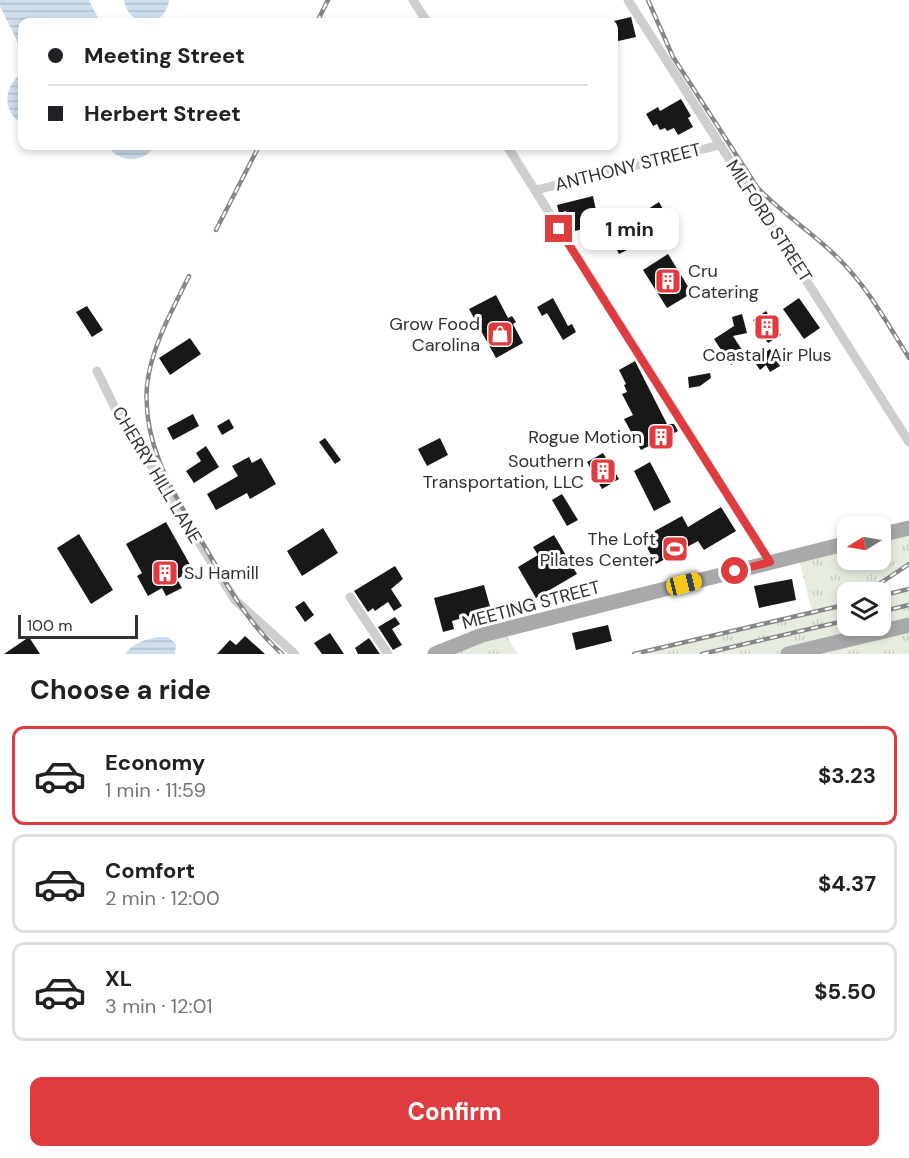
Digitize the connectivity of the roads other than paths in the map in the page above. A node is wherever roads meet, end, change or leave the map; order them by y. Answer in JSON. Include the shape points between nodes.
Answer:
{"nodes":[{"id":1,"x":413,"y":0,"type":"edge"},
{"id":2,"x":628,"y":0,"type":"edge"},
{"id":3,"x":424,"y":18,"type":"edge"},
{"id":4,"x":720,"y":144,"type":"junction"},
{"id":5,"x":510,"y":150,"type":"edge"},
{"id":6,"x":536,"y":190,"type":"junction"},
{"id":7,"x":98,"y":371,"type":"dead end"},
{"id":8,"x":909,"y":442,"type":"edge"},
{"id":9,"x":909,"y":528,"type":"edge"},
{"id":10,"x":891,"y":532,"type":"edge"},
{"id":11,"x":837,"y":546,"type":"edge"},
{"id":12,"x":770,"y":562,"type":"junction"},
{"id":13,"x":350,"y":597,"type":"dead end"},
{"id":14,"x":909,"y":625,"type":"edge"},
{"id":15,"x":295,"y":654,"type":"edge"},
{"id":16,"x":388,"y":654,"type":"edge"},
{"id":17,"x":435,"y":654,"type":"edge"},
{"id":18,"x":788,"y":654,"type":"edge"}],
"edges":[{"from":1,"to":3,"type":"street"},
{"from":2,"to":4,"type":"street","name":"MILFORD STREET"},
{"from":4,"to":6,"type":"street","name":"ANTHONY STREET"},
{"from":4,"to":8,"type":"street","name":"MILFORD STREET"},
{"from":5,"to":6,"type":"street"},
{"from":6,"to":12,"type":"street"},
{"from":7,"to":15,"type":"street","name":"CHERRY HILL LANE","via":[[114,406],[235,600]]},
{"from":9,"to":10,"type":"main road"},
{"from":11,"to":12,"type":"main road","name":"MEETING STREET"},
{"from":12,"to":17,"type":"main road","name":"MEETING STREET","via":[[482,635]]},
{"from":13,"to":16,"type":"street"},
{"from":14,"to":18,"type":"main road"}]}
